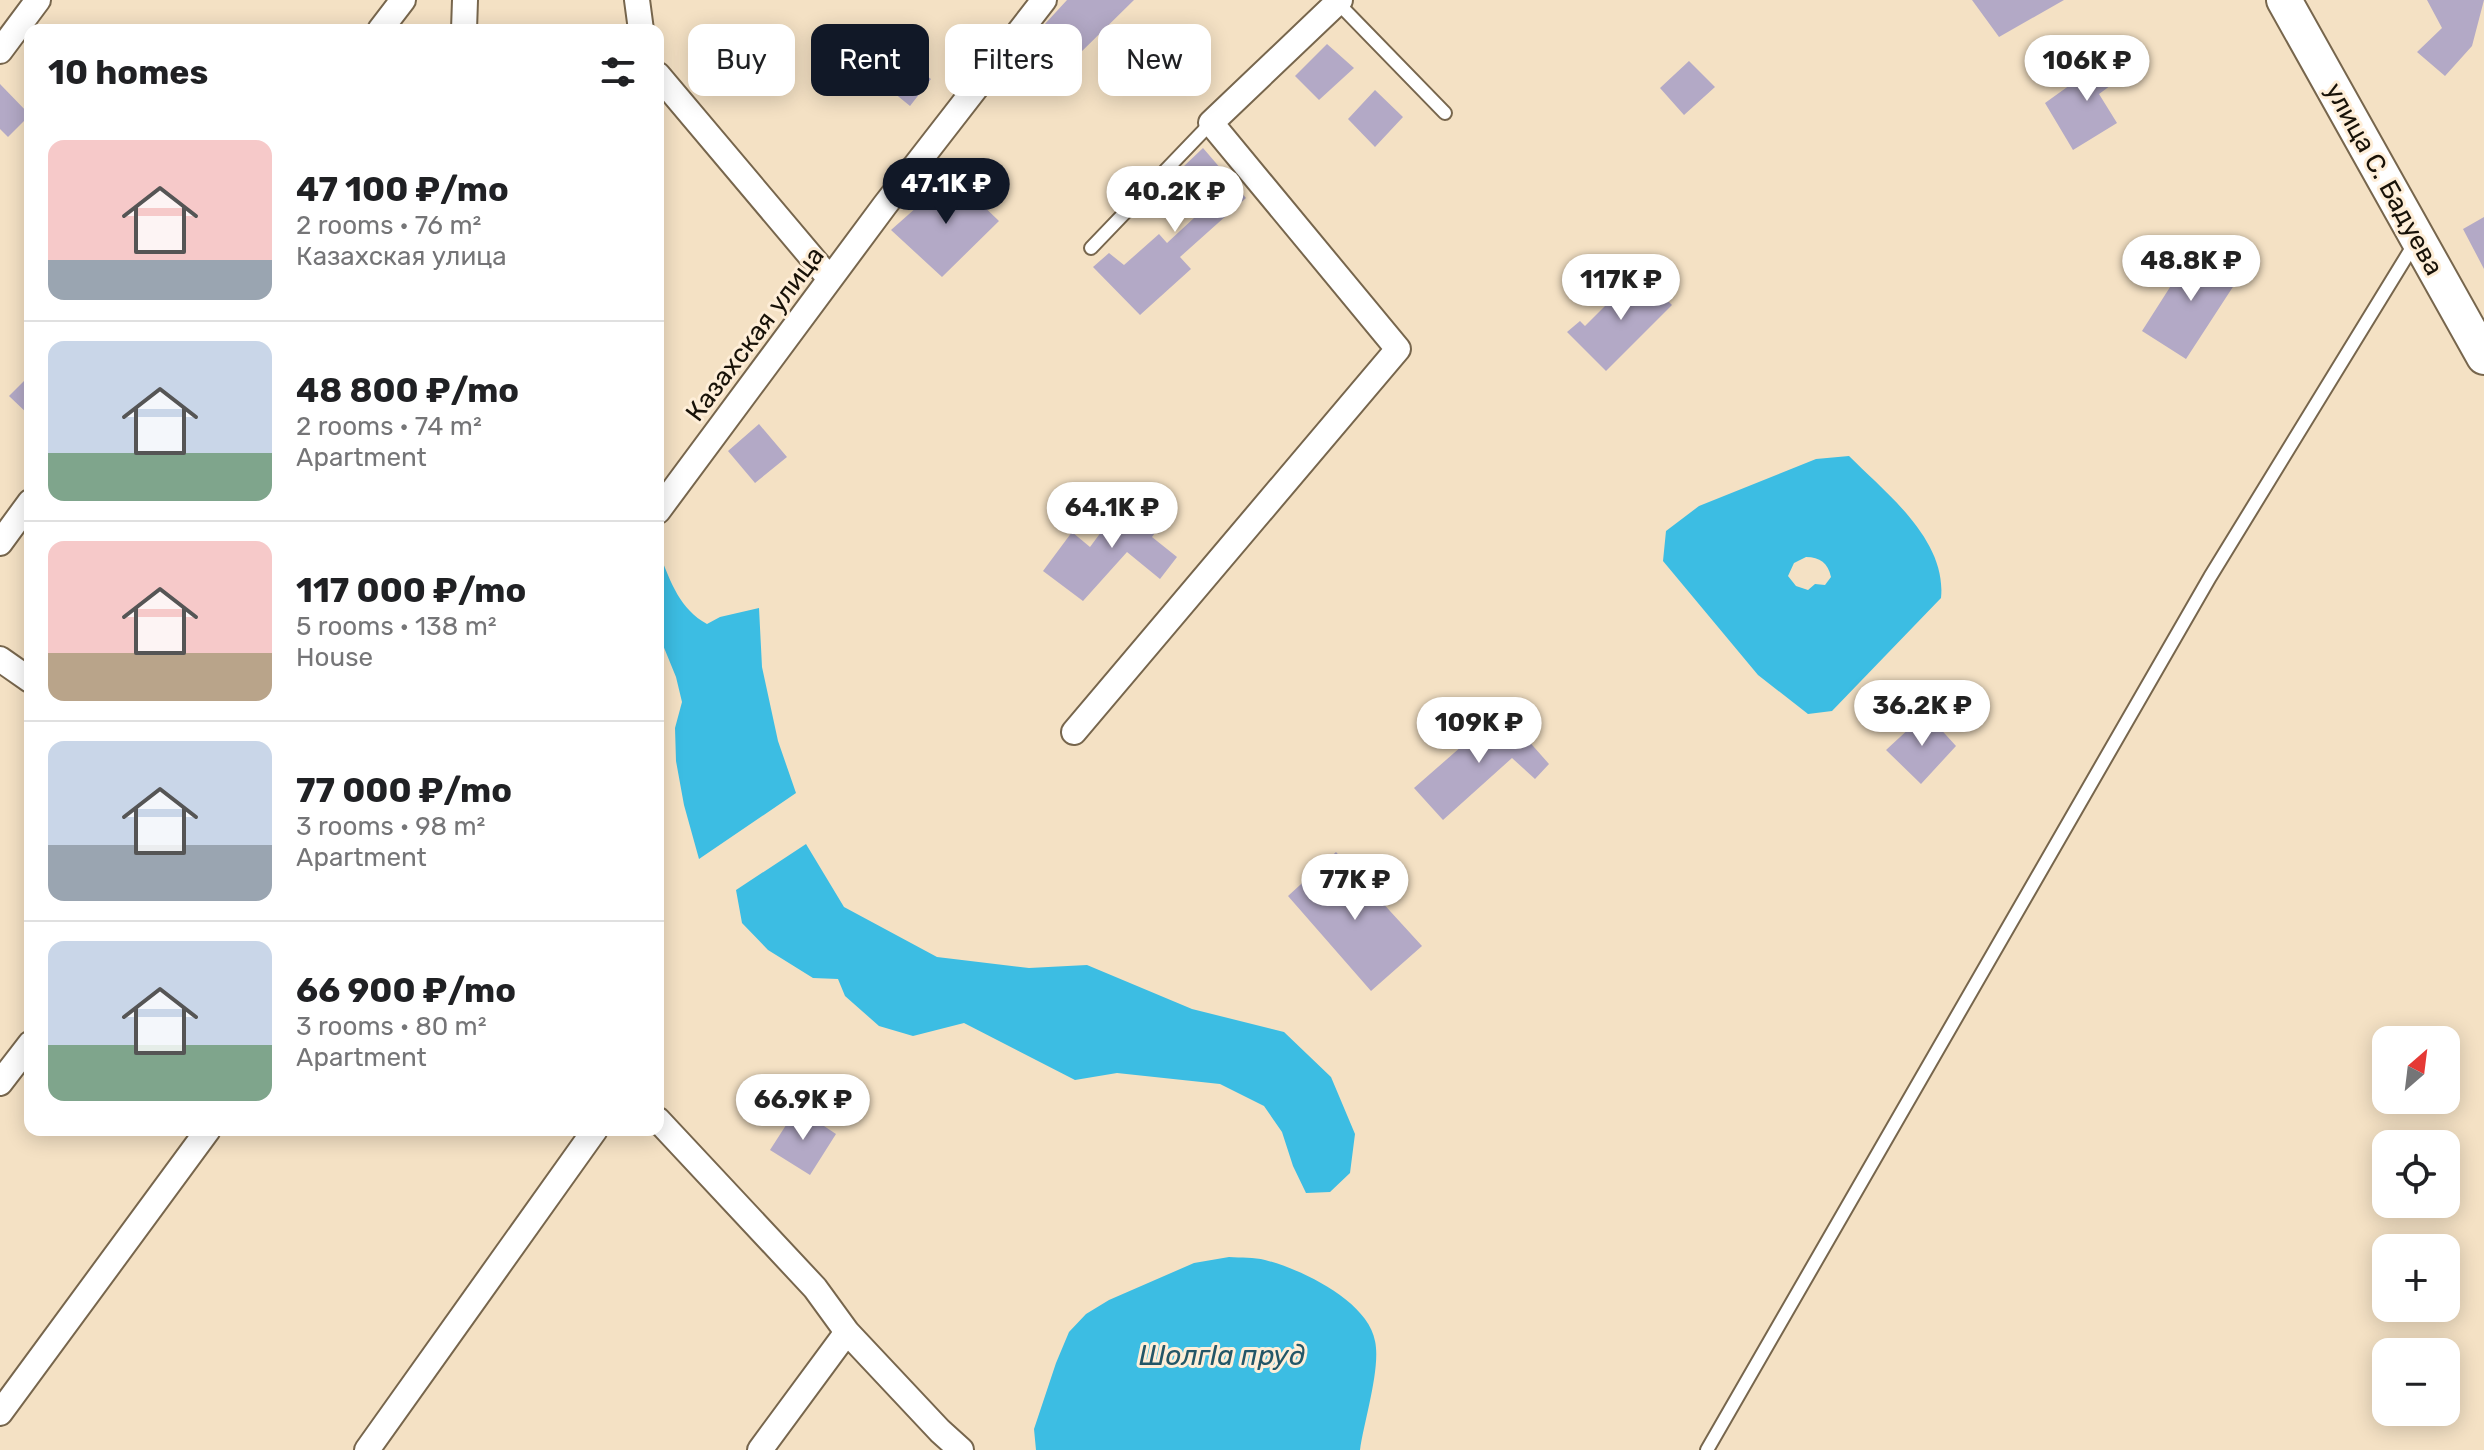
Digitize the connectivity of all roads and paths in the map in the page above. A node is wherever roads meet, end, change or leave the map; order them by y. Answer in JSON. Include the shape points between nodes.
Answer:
{"nodes":[{"id":1,"x":38,"y":0,"type":"edge"},
{"id":2,"x":403,"y":0,"type":"edge"},
{"id":3,"x":465,"y":0,"type":"edge"},
{"id":4,"x":637,"y":0,"type":"edge"},
{"id":5,"x":1044,"y":0,"type":"edge"},
{"id":6,"x":2284,"y":0,"type":"edge"},
{"id":7,"x":1338,"y":1,"type":"edge"},
{"id":8,"x":385,"y":24,"type":"edge"},
{"id":9,"x":464,"y":24,"type":"edge"},
{"id":10,"x":640,"y":24,"type":"edge"},
{"id":11,"x":0,"y":51,"type":"edge"},
{"id":12,"x":664,"y":82,"type":"edge"},
{"id":13,"x":1445,"y":113,"type":"dead end"},
{"id":14,"x":1211,"y":123,"type":"junction"},
{"id":15,"x":2418,"y":239,"type":"junction"},
{"id":16,"x":1091,"y":248,"type":"dead end"},
{"id":17,"x":830,"y":279,"type":"junction"},
{"id":18,"x":2484,"y":357,"type":"edge"},
{"id":19,"x":664,"y":503,"type":"edge"},
{"id":20,"x":24,"y":510,"type":"edge"},
{"id":21,"x":0,"y":543,"type":"edge"},
{"id":22,"x":0,"y":659,"type":"edge"},
{"id":23,"x":24,"y":676,"type":"edge"},
{"id":24,"x":1074,"y":732,"type":"dead end"},
{"id":25,"x":24,"y":1052,"type":"edge"},
{"id":26,"x":0,"y":1083,"type":"edge"},
{"id":27,"x":664,"y":1126,"type":"edge"},
{"id":28,"x":204,"y":1136,"type":"edge"},
{"id":29,"x":591,"y":1136,"type":"edge"},
{"id":30,"x":847,"y":1332,"type":"junction"},
{"id":31,"x":0,"y":1413,"type":"edge"},
{"id":32,"x":367,"y":1450,"type":"edge"},
{"id":33,"x":760,"y":1450,"type":"edge"},
{"id":34,"x":961,"y":1450,"type":"edge"},
{"id":35,"x":1707,"y":1450,"type":"edge"}],
"edges":[{"from":1,"to":11,"type":"street"},
{"from":2,"to":8,"type":"street"},
{"from":3,"to":9,"type":"street"},
{"from":4,"to":10,"type":"street"},
{"from":5,"to":17,"type":"street","name":"Казахская улица"},
{"from":6,"to":15,"type":"main road","name":"улица С. Бадуева"},
{"from":7,"to":13,"type":"lane"},
{"from":7,"to":14,"type":"street"},
{"from":12,"to":17,"type":"street"},
{"from":14,"to":16,"type":"lane"},
{"from":14,"to":24,"type":"street","via":[[1398,349]]},
{"from":15,"to":18,"type":"main road","name":"улица С. Бадуева"},
{"from":15,"to":35,"type":"lane","via":[[2202,591]]},
{"from":17,"to":19,"type":"street","name":"Казахская улица"},
{"from":20,"to":21,"type":"street"},
{"from":22,"to":23,"type":"street"},
{"from":25,"to":26,"type":"street"},
{"from":27,"to":30,"type":"street","via":[[815,1288]]},
{"from":28,"to":31,"type":"street"},
{"from":29,"to":32,"type":"street"},
{"from":30,"to":33,"type":"street"},
{"from":30,"to":34,"type":"street"}]}
